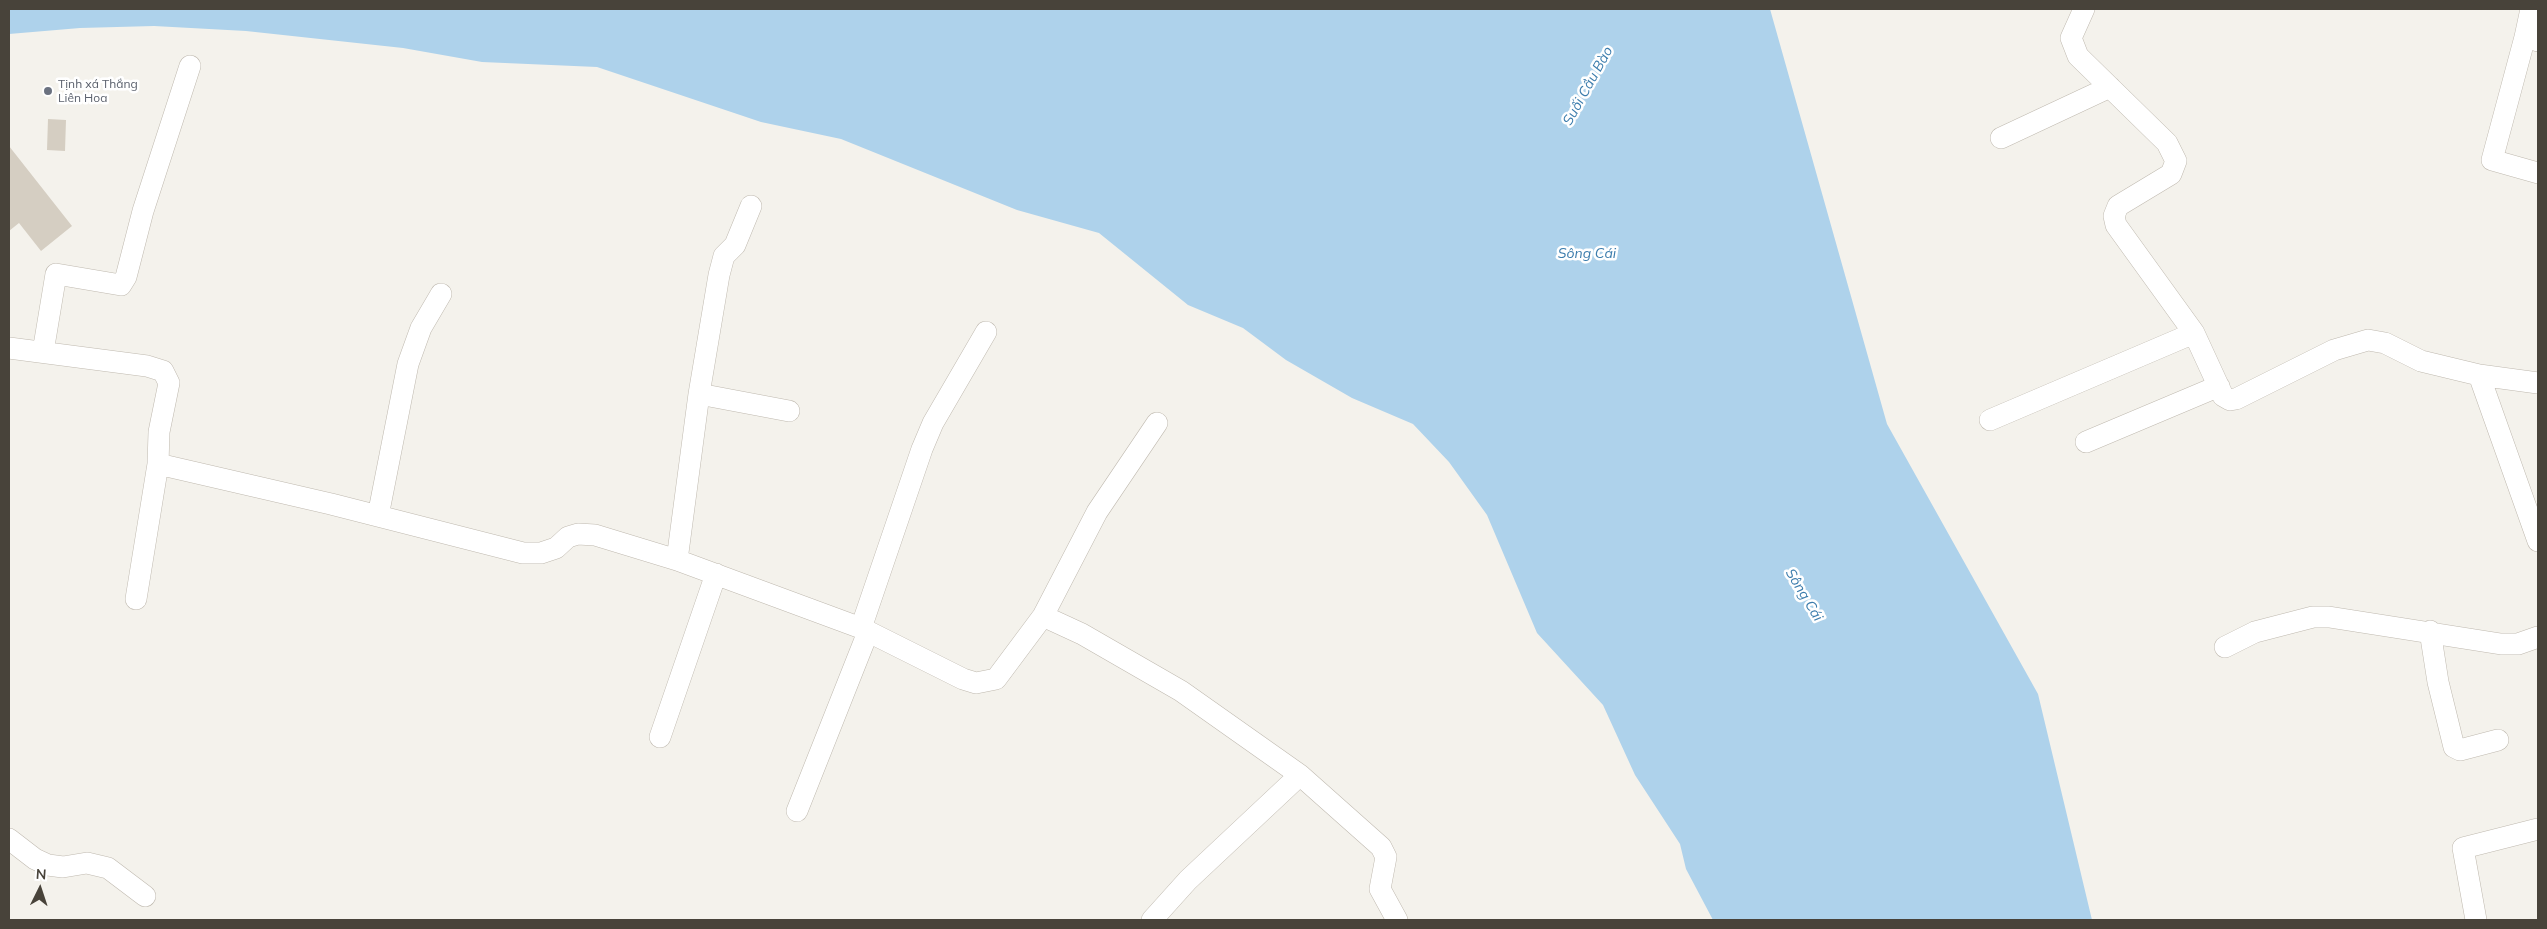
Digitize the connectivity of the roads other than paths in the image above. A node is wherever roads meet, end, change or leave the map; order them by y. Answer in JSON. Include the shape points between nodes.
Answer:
{"nodes":[{"id":1,"x":2084,"y":9,"type":"edge"},
{"id":2,"x":2531,"y":9,"type":"edge"},
{"id":3,"x":2532,"y":39,"type":"edge"},
{"id":4,"x":190,"y":66,"type":"dead end"},
{"id":5,"x":2110,"y":87,"type":"junction"},
{"id":6,"x":2001,"y":138,"type":"dead end"},
{"id":7,"x":2538,"y":173,"type":"edge"},
{"id":8,"x":751,"y":206,"type":"dead end"},
{"id":9,"x":441,"y":294,"type":"dead end"},
{"id":10,"x":986,"y":332,"type":"dead end"},
{"id":11,"x":2194,"y":333,"type":"junction"},
{"id":12,"x":9,"y":348,"type":"edge"},
{"id":13,"x":43,"y":352,"type":"junction"},
{"id":14,"x":2479,"y":375,"type":"junction"},
{"id":15,"x":2538,"y":383,"type":"edge"},
{"id":16,"x":2219,"y":386,"type":"junction"},
{"id":17,"x":699,"y":394,"type":"junction"},
{"id":18,"x":789,"y":411,"type":"dead end"},
{"id":19,"x":1990,"y":420,"type":"dead end"},
{"id":20,"x":1157,"y":423,"type":"dead end"},
{"id":21,"x":2086,"y":442,"type":"dead end"},
{"id":22,"x":158,"y":464,"type":"junction"},
{"id":23,"x":378,"y":516,"type":"junction"},
{"id":24,"x":2538,"y":541,"type":"edge"},
{"id":25,"x":677,"y":560,"type":"junction"},
{"id":26,"x":716,"y":574,"type":"junction"},
{"id":27,"x":136,"y":599,"type":"dead end"},
{"id":28,"x":1043,"y":616,"type":"junction"},
{"id":29,"x":864,"y":630,"type":"junction"},
{"id":30,"x":2430,"y":632,"type":"junction"},
{"id":31,"x":2538,"y":637,"type":"edge"},
{"id":32,"x":2224,"y":648,"type":"dead end"},
{"id":33,"x":660,"y":738,"type":"dead end"},
{"id":34,"x":2498,"y":740,"type":"dead end"},
{"id":35,"x":1300,"y":774,"type":"junction"},
{"id":36,"x":797,"y":811,"type":"dead end"},
{"id":37,"x":2538,"y":828,"type":"edge"},
{"id":38,"x":9,"y":839,"type":"edge"},
{"id":39,"x":145,"y":896,"type":"dead end"},
{"id":40,"x":1152,"y":920,"type":"edge"},
{"id":41,"x":1397,"y":920,"type":"edge"},
{"id":42,"x":2476,"y":920,"type":"edge"}],
"edges":[{"from":1,"to":5,"type":"street","via":[[2073,31],[2072,45],[2078,56]]},
{"from":2,"to":3,"type":"street"},
{"from":3,"to":7,"type":"street","via":[[2492,160]]},
{"from":4,"to":13,"type":"street","via":[[142,211],[126,277],[121,285],[56,274]]},
{"from":5,"to":6,"type":"street"},
{"from":5,"to":11,"type":"street","via":[[2167,143],[2176,161],[2171,174],[2118,206],[2116,225]]},
{"from":8,"to":17,"type":"street","via":[[736,246],[724,256]]},
{"from":9,"to":23,"type":"street","via":[[421,328],[408,364]]},
{"from":10,"to":29,"type":"street","via":[[933,423],[922,449]]},
{"from":11,"to":16,"type":"street"},
{"from":11,"to":19,"type":"street"},
{"from":12,"to":13,"type":"street"},
{"from":13,"to":22,"type":"street","via":[[147,366],[162,371],[169,383],[159,432]]},
{"from":14,"to":15,"type":"street"},
{"from":14,"to":16,"type":"street","via":[[2421,361],[2385,343],[2368,340],[2334,350],[2236,399],[2223,396]]},
{"from":14,"to":24,"type":"street"},
{"from":16,"to":21,"type":"street"},
{"from":17,"to":18,"type":"street"},
{"from":17,"to":25,"type":"street"},
{"from":20,"to":28,"type":"street","via":[[1097,512]]},
{"from":22,"to":23,"type":"street"},
{"from":22,"to":27,"type":"street"},
{"from":23,"to":25,"type":"street","via":[[523,553],[541,553],[556,548],[568,537],[578,534],[595,535]]},
{"from":25,"to":26,"type":"street"},
{"from":26,"to":29,"type":"street"},
{"from":26,"to":33,"type":"street"},
{"from":28,"to":29,"type":"street","via":[[996,679],[976,683]]},
{"from":28,"to":35,"type":"street","via":[[1082,634],[1180,691]]},
{"from":29,"to":36,"type":"street"},
{"from":30,"to":31,"type":"street","via":[[2501,644],[2518,644]]},
{"from":30,"to":32,"type":"street","via":[[2329,617],[2313,618],[2255,632]]},
{"from":30,"to":34,"type":"street","via":[[2454,747],[2460,750]]},
{"from":35,"to":40,"type":"street","via":[[1188,880]]},
{"from":35,"to":41,"type":"street","via":[[1381,847],[1386,857],[1380,889]]},
{"from":37,"to":42,"type":"street","via":[[2463,848]]},
{"from":38,"to":39,"type":"street","via":[[48,865],[87,863],[108,868]]}]}
